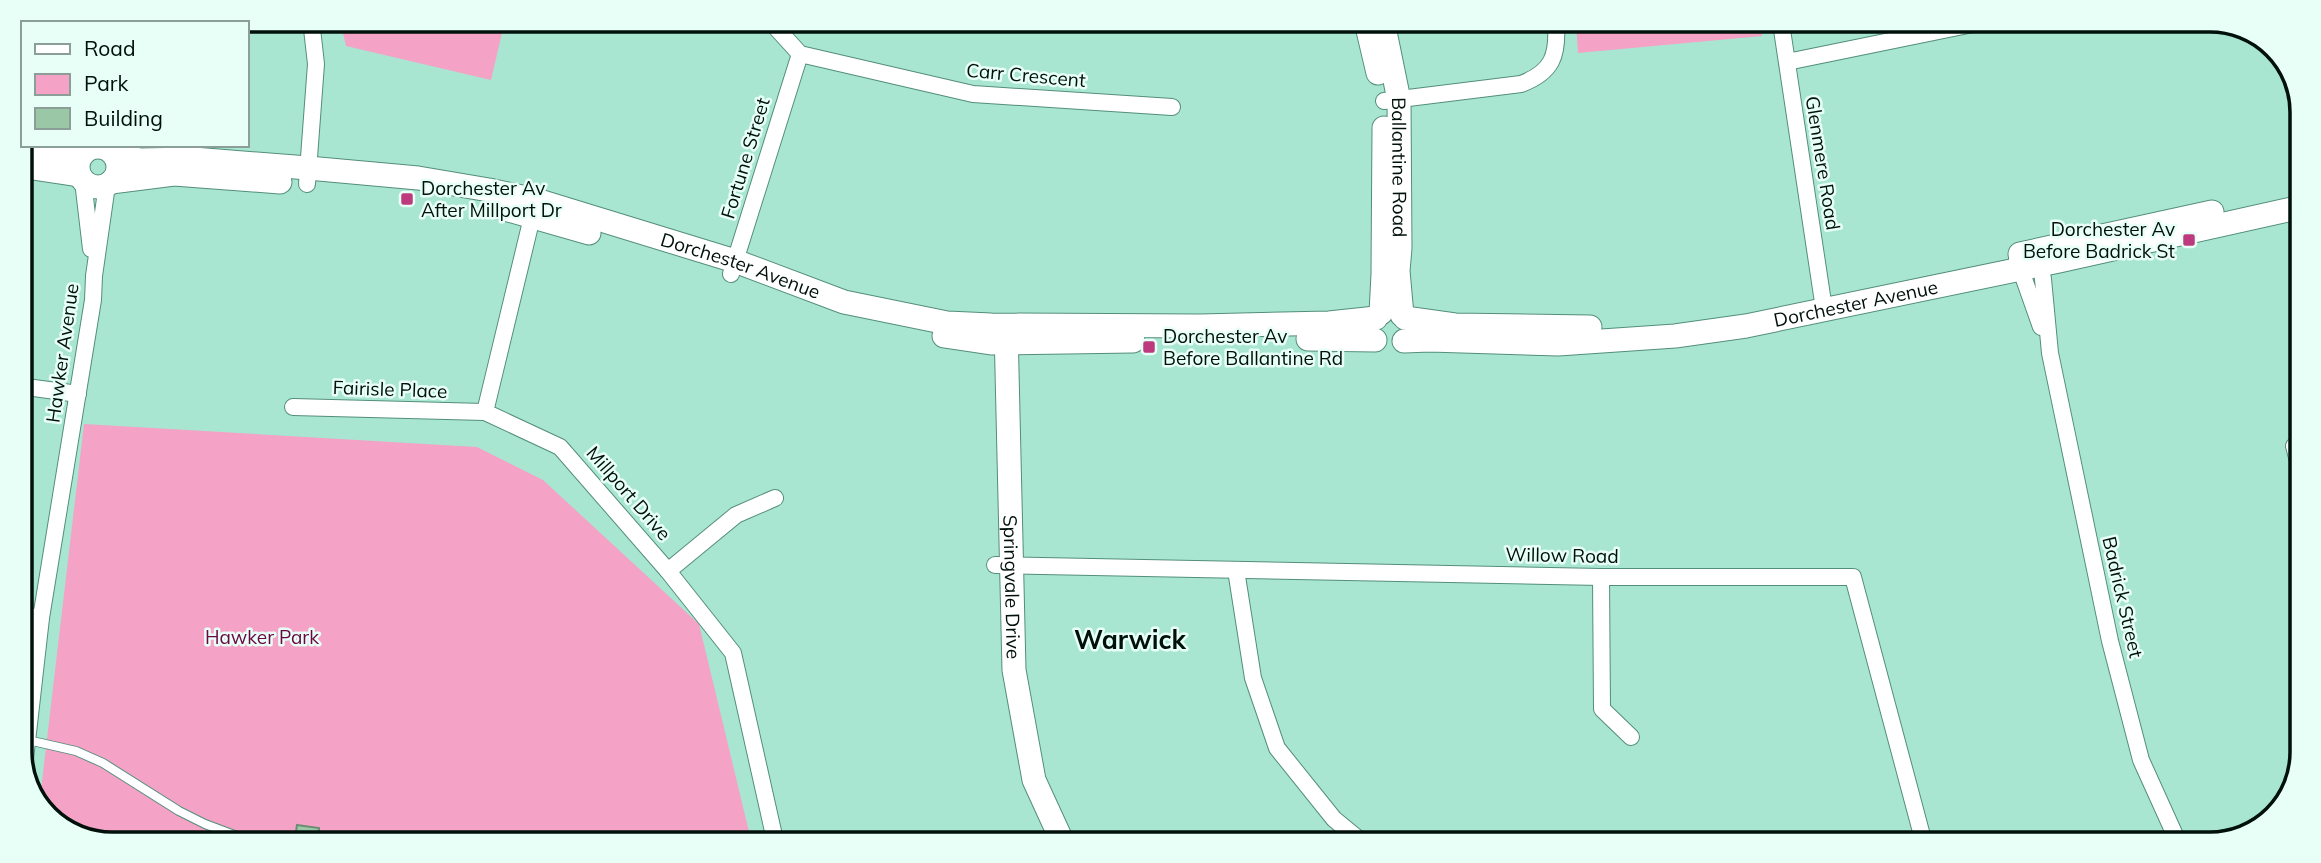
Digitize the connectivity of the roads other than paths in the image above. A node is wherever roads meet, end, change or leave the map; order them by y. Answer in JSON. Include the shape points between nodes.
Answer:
{"nodes":[{"id":1,"x":312,"y":32,"type":"edge"},
{"id":2,"x":780,"y":32,"type":"edge"},
{"id":3,"x":1369,"y":32,"type":"edge"},
{"id":4,"x":1384,"y":32,"type":"edge"},
{"id":5,"x":1556,"y":32,"type":"edge"},
{"id":6,"x":1782,"y":32,"type":"edge"},
{"id":7,"x":1934,"y":32,"type":"edge"},
{"id":8,"x":800,"y":54,"type":"junction"},
{"id":9,"x":1787,"y":62,"type":"junction"},
{"id":10,"x":1391,"y":100,"type":"junction"},
{"id":11,"x":1172,"y":107,"type":"dead end"},
{"id":12,"x":94,"y":147,"type":"edge"},
{"id":13,"x":99,"y":147,"type":"edge"},
{"id":14,"x":86,"y":150,"type":"junction"},
{"id":15,"x":111,"y":151,"type":"junction"},
{"id":16,"x":32,"y":153,"type":"edge"},
{"id":17,"x":32,"y":169,"type":"edge"},
{"id":18,"x":307,"y":176,"type":"junction"},
{"id":19,"x":81,"y":178,"type":"junction"},
{"id":20,"x":109,"y":183,"type":"junction"},
{"id":21,"x":2289,"y":196,"type":"edge"},
{"id":22,"x":534,"y":208,"type":"junction"},
{"id":23,"x":2289,"y":209,"type":"edge"},
{"id":24,"x":2028,"y":260,"type":"junction"},
{"id":25,"x":733,"y":268,"type":"junction"},
{"id":26,"x":94,"y":276,"type":"junction"},
{"id":27,"x":1823,"y":302,"type":"junction"},
{"id":28,"x":1390,"y":324,"type":"junction"},
{"id":29,"x":998,"y":334,"type":"junction"},
{"id":30,"x":32,"y":388,"type":"edge"},
{"id":31,"x":78,"y":394,"type":"junction"},
{"id":32,"x":293,"y":407,"type":"dead end"},
{"id":33,"x":485,"y":412,"type":"junction"},
{"id":34,"x":775,"y":498,"type":"dead end"},
{"id":35,"x":1003,"y":566,"type":"junction"},
{"id":36,"x":1236,"y":570,"type":"junction"},
{"id":37,"x":668,"y":571,"type":"junction"},
{"id":38,"x":1601,"y":578,"type":"junction"},
{"id":39,"x":32,"y":616,"type":"edge"},
{"id":40,"x":41,"y":618,"type":"junction"},
{"id":41,"x":32,"y":702,"type":"edge"},
{"id":42,"x":1631,"y":737,"type":"dead end"},
{"id":43,"x":32,"y":741,"type":"edge"},
{"id":44,"x":227,"y":832,"type":"edge"},
{"id":45,"x":773,"y":832,"type":"edge"},
{"id":46,"x":1041,"y":832,"type":"edge"},
{"id":47,"x":1058,"y":832,"type":"edge"},
{"id":48,"x":1350,"y":832,"type":"edge"},
{"id":49,"x":1921,"y":832,"type":"edge"},
{"id":50,"x":2174,"y":832,"type":"edge"}],
"edges":[{"from":1,"to":18,"type":"street","via":[[316,64]]},
{"from":2,"to":8,"type":"street"},
{"from":3,"to":10,"type":"main road","name":"Ballantine Road"},
{"from":4,"to":10,"type":"main road","name":"Ballantine Road"},
{"from":5,"to":10,"type":"street","via":[[1551,62],[1538,78]]},
{"from":6,"to":9,"type":"street","name":"Glenmere Road"},
{"from":7,"to":9,"type":"street"},
{"from":8,"to":11,"type":"street","name":"Carr Crescent","via":[[974,94]]},
{"from":8,"to":25,"type":"street","name":"Fortune Street"},
{"from":9,"to":27,"type":"street","name":"Glenmere Road"},
{"from":10,"to":28,"type":"main road","name":"Ballantine Road","via":[[1384,274]]},
{"from":12,"to":14,"type":"main road","name":"Dorchester Avenue"},
{"from":13,"to":15,"type":"main road","name":"Dorchester Avenue"},
{"from":14,"to":16,"type":"main road","name":"Dorchester Avenue"},
{"from":14,"to":19,"type":"main road","via":[[78,161]]},
{"from":15,"to":18,"type":"main road","name":"Dorchester Avenue","via":[[139,160],[193,159]]},
{"from":15,"to":20,"type":"main road","via":[[118,167]]},
{"from":17,"to":19,"type":"main road","name":"Dorchester Avenue"},
{"from":18,"to":20,"type":"main road","name":"Dorchester Avenue","via":[[174,174]]},
{"from":18,"to":22,"type":"main road","name":"Dorchester Avenue"},
{"from":19,"to":20,"type":"main road","name":"Dorchester Avenue","via":[[92,186]]},
{"from":19,"to":26,"type":"street","name":"Hawker Avenue"},
{"from":20,"to":26,"type":"street","name":"Hawker Avenue"},
{"from":21,"to":24,"type":"main road","name":"Dorchester Avenue"},
{"from":22,"to":25,"type":"main road","name":"Dorchester Avenue"},
{"from":22,"to":33,"type":"street"},
{"from":23,"to":24,"type":"main road","name":"Dorchester Avenue"},
{"from":24,"to":27,"type":"main road","name":"Dorchester Avenue"},
{"from":24,"to":50,"type":"street","name":"Badrick Street","via":[[2126,706],[2141,760]]},
{"from":25,"to":29,"type":"main road","name":"Dorchester Avenue","via":[[835,312],[886,326]]},
{"from":26,"to":31,"type":"street","name":"Hawker Avenue"},
{"from":27,"to":28,"type":"main road","name":"Dorchester Avenue","via":[[1746,326],[1558,344],[1430,340]]},
{"from":28,"to":29,"type":"main road","name":"Dorchester Avenue"},
{"from":29,"to":35,"type":"main road","name":"Springvale Drive","via":[[997,552]]},
{"from":30,"to":31,"type":"street"},
{"from":31,"to":40,"type":"street","name":"Hawker Avenue"},
{"from":32,"to":33,"type":"street","name":"Fairisle Place"},
{"from":33,"to":37,"type":"street","name":"Millport Drive","via":[[560,447]]},
{"from":34,"to":37,"type":"street","via":[[736,515]]},
{"from":35,"to":36,"type":"street","name":"Willow Road"},
{"from":35,"to":46,"type":"main road","name":"Springvale Drive","via":[[998,671],[1020,785]]},
{"from":35,"to":47,"type":"main road","name":"Springvale Drive","via":[[1020,715],[1034,780]]},
{"from":36,"to":38,"type":"street","name":"Willow Road"},
{"from":36,"to":48,"type":"street","via":[[1253,677],[1277,748]]},
{"from":37,"to":45,"type":"street","name":"Millport Drive","via":[[733,653]]},
{"from":38,"to":42,"type":"street","via":[[1602,709]]},
{"from":38,"to":49,"type":"street","name":"Willow Road","via":[[1853,577]]},
{"from":39,"to":40,"type":"street"},
{"from":40,"to":41,"type":"street","name":"Hawker Avenue"},
{"from":43,"to":44,"type":"lane","via":[[103,763],[179,811]]}]}
